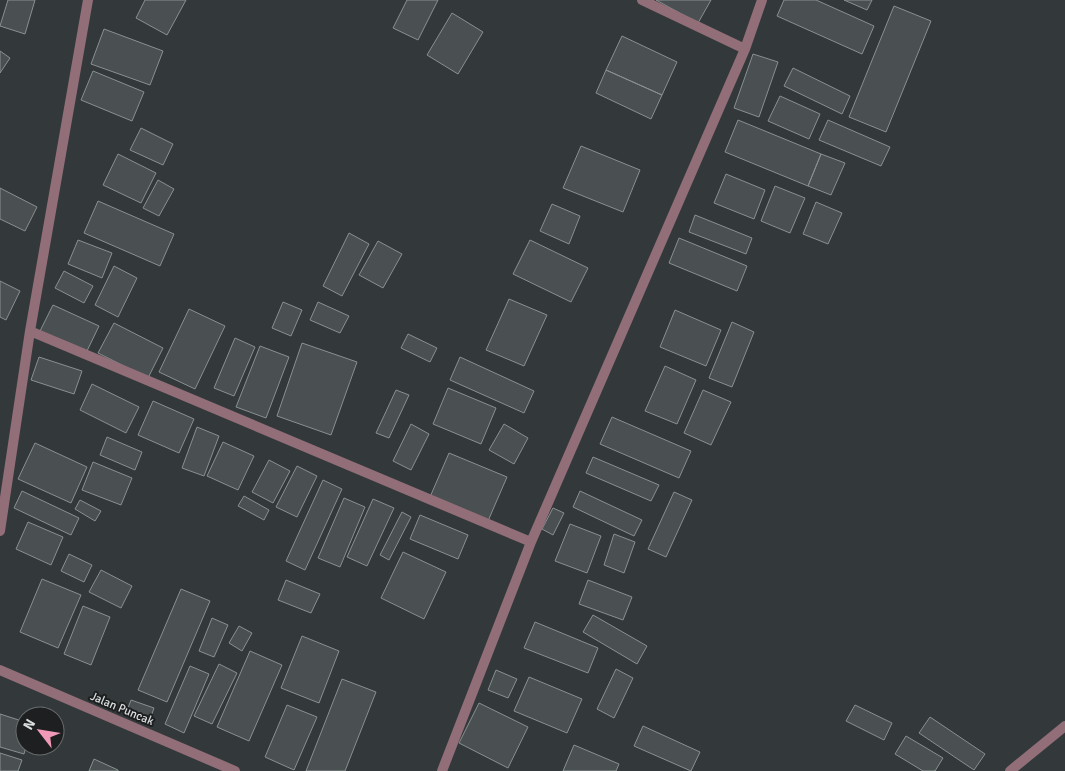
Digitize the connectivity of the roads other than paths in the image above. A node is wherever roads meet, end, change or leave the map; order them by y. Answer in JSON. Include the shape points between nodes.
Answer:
{"nodes":[{"id":1,"x":88,"y":0,"type":"edge"},
{"id":2,"x":642,"y":0,"type":"edge"},
{"id":3,"x":762,"y":0,"type":"edge"},
{"id":4,"x":745,"y":49,"type":"junction"},
{"id":5,"x":30,"y":331,"type":"junction"},
{"id":6,"x":0,"y":531,"type":"edge"},
{"id":7,"x":531,"y":542,"type":"junction"},
{"id":8,"x":0,"y":670,"type":"edge"},
{"id":9,"x":1065,"y":726,"type":"edge"},
{"id":10,"x":235,"y":771,"type":"edge"},
{"id":11,"x":442,"y":771,"type":"edge"},
{"id":12,"x":1010,"y":771,"type":"edge"}],
"edges":[{"from":1,"to":5,"type":"street"},
{"from":2,"to":4,"type":"street"},
{"from":3,"to":4,"type":"street"},
{"from":4,"to":7,"type":"street"},
{"from":5,"to":6,"type":"street"},
{"from":5,"to":7,"type":"street"},
{"from":7,"to":11,"type":"street"},
{"from":8,"to":10,"type":"street","name":"Jalan Puncak"},
{"from":9,"to":12,"type":"street"}]}
